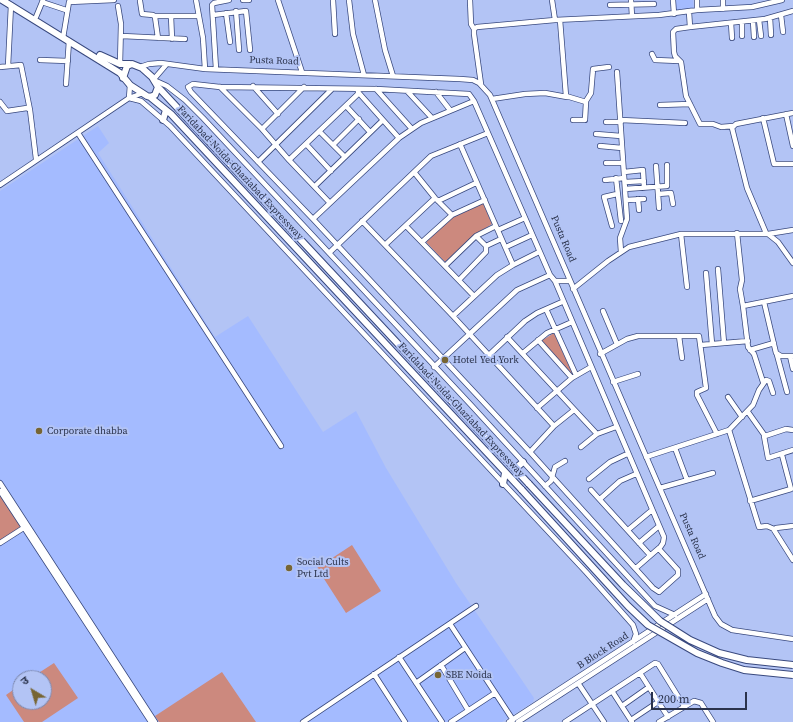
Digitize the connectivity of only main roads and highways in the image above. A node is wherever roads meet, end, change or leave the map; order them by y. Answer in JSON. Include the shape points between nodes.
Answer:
{"nodes":[{"id":1,"x":2,"y":0,"type":"edge"},
{"id":2,"x":9,"y":3,"type":"edge"},
{"id":3,"x":65,"y":37,"type":"junction"},
{"id":4,"x":132,"y":64,"type":"junction"},
{"id":5,"x":123,"y":78,"type":"junction"},
{"id":6,"x":156,"y":82,"type":"junction"},
{"id":7,"x":150,"y":97,"type":"junction"},
{"id":8,"x":166,"y":110,"type":"junction"},
{"id":9,"x":163,"y":120,"type":"road end"},
{"id":10,"x":523,"y":462,"type":"road end"},
{"id":11,"x":515,"y":469,"type":"junction"},
{"id":12,"x":505,"y":473,"type":"junction"},
{"id":13,"x":503,"y":484,"type":"road end"},
{"id":14,"x":793,"y":665,"type":"edge"},
{"id":15,"x":793,"y":675,"type":"edge"}],
"edges":[{"from":1,"to":2,"type":"main road"},
{"from":2,"to":3,"type":"main road"},
{"from":2,"to":3,"type":"main road","via":[[36,17]]},
{"from":3,"to":4,"type":"main road","via":[[100,56],[120,64]]},
{"from":3,"to":5,"type":"main road","name":"Faridabad-Noida-Ghaziabad Expressway","via":[[120,73]]},
{"from":4,"to":5,"type":"main road","via":[[127,66]]},
{"from":4,"to":6,"type":"main road","name":"Faridabad-Noida-Ghaziabad Expressway","via":[[140,67]]},
{"from":5,"to":7,"type":"main road","name":"Faridabad-Noida-Ghaziabad Expressway"},
{"from":6,"to":7,"type":"main road","via":[[155,95]]},
{"from":6,"to":11,"type":"main road","name":"Faridabad-Noida-Ghaziabad Expressway"},
{"from":7,"to":8,"type":"main road","name":"Faridabad-Noida-Ghaziabad Expressway"},
{"from":8,"to":9,"type":"main road"},
{"from":8,"to":12,"type":"main road","name":"Faridabad-Noida-Ghaziabad Expressway"},
{"from":10,"to":11,"type":"main road"},
{"from":11,"to":14,"type":"main road","name":"Faridabad-Noida-Ghaziabad Expressway","bridge":true,"via":[[660,622],[690,640],[720,653],[747,660]]},
{"from":12,"to":13,"type":"main road"},
{"from":12,"to":15,"type":"main road","name":"Faridabad-Noida-Ghaziabad Expressway","bridge":true,"via":[[648,625],[692,651],[722,663],[744,670]]}]}
